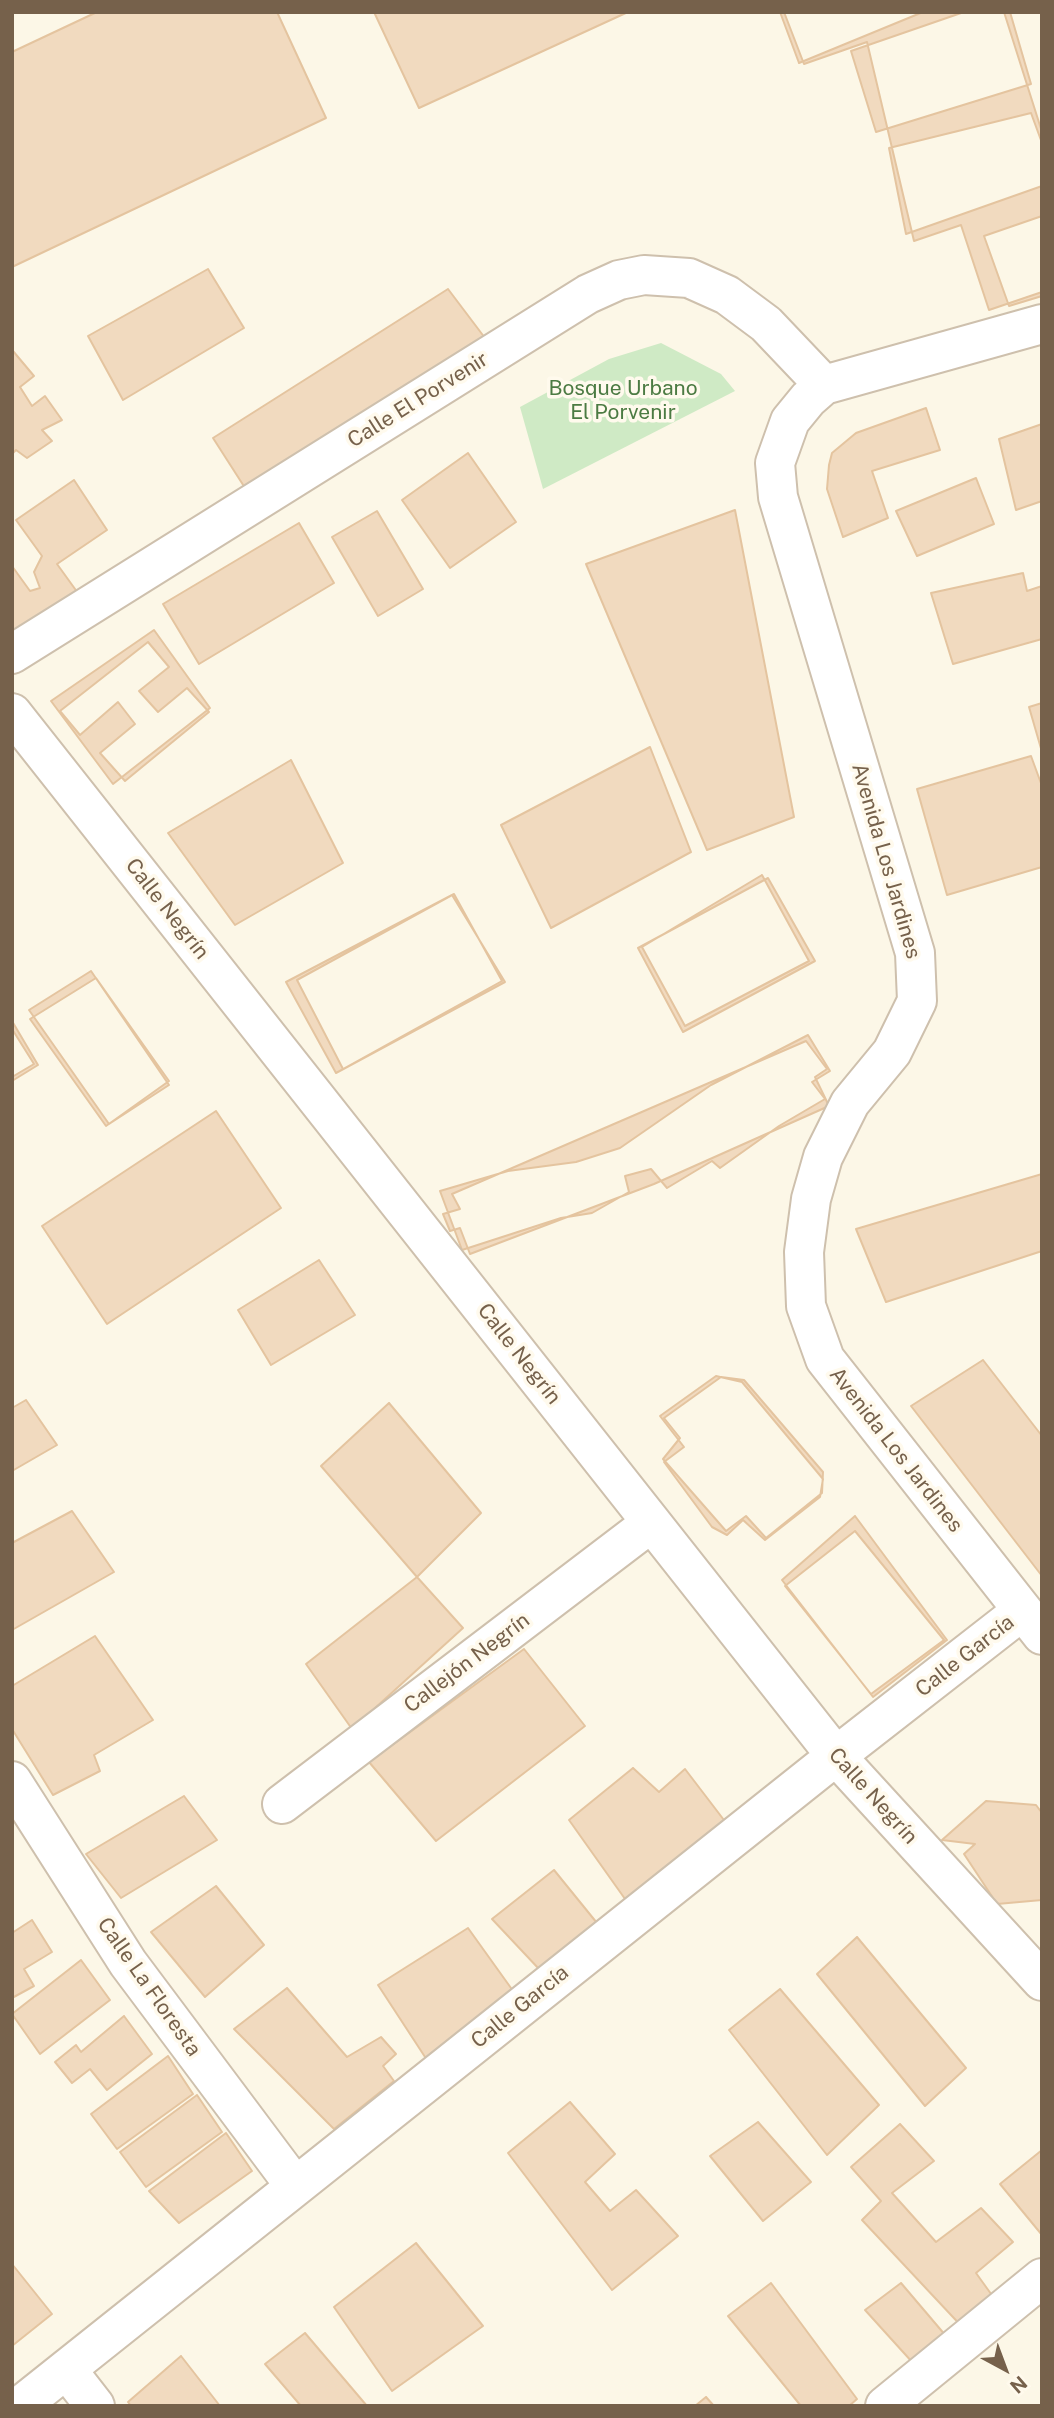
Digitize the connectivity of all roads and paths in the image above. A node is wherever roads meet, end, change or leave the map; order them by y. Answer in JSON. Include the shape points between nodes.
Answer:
{"nodes":[{"id":1,"x":1042,"y":324,"type":"edge"},
{"id":2,"x":824,"y":385,"type":"junction"},
{"id":3,"x":12,"y":654,"type":"edge"},
{"id":4,"x":12,"y":713,"type":"edge"},
{"id":5,"x":651,"y":1522,"type":"junction"},
{"id":6,"x":1032,"y":1623,"type":"edge"},
{"id":7,"x":836,"y":1756,"type":"junction"},
{"id":8,"x":12,"y":1781,"type":"edge"},
{"id":9,"x":282,"y":1804,"type":"dead end"},
{"id":10,"x":1042,"y":1981,"type":"edge"},
{"id":11,"x":295,"y":2186,"type":"junction"},
{"id":12,"x":1042,"y":2277,"type":"edge"},
{"id":13,"x":67,"y":2370,"type":"junction"},
{"id":14,"x":20,"y":2406,"type":"edge"},
{"id":15,"x":95,"y":2406,"type":"edge"},
{"id":16,"x":885,"y":2406,"type":"edge"}],
"edges":[{"from":1,"to":2,"type":"street"},
{"from":2,"to":3,"type":"street","name":"Calle El Porvenir","via":[[766,324],[727,295],[689,278],[644,275],[619,280],[588,294]]},
{"from":2,"to":6,"type":"street","name":"Avenida Los Jardines","via":[[790,421],[775,463],[778,497],[915,953],[917,1001],[892,1052],[850,1103],[823,1157],[811,1199],[804,1252],[806,1306],[825,1359]]},
{"from":4,"to":5,"type":"street","name":"Calle Negrín"},
{"from":5,"to":7,"type":"street","name":"Calle Negrín"},
{"from":5,"to":9,"type":"street","name":"Callejón Negrín"},
{"from":6,"to":7,"type":"street","name":"Calle García"},
{"from":7,"to":10,"type":"street","name":"Calle Negrín"},
{"from":7,"to":11,"type":"street","name":"Calle García"},
{"from":8,"to":11,"type":"street","name":"Calle La Floresta","via":[[128,1963]]},
{"from":11,"to":13,"type":"street","name":"Calle García"},
{"from":12,"to":16,"type":"street"},
{"from":13,"to":14,"type":"street","name":"Calle García"},
{"from":13,"to":15,"type":"street"}]}
